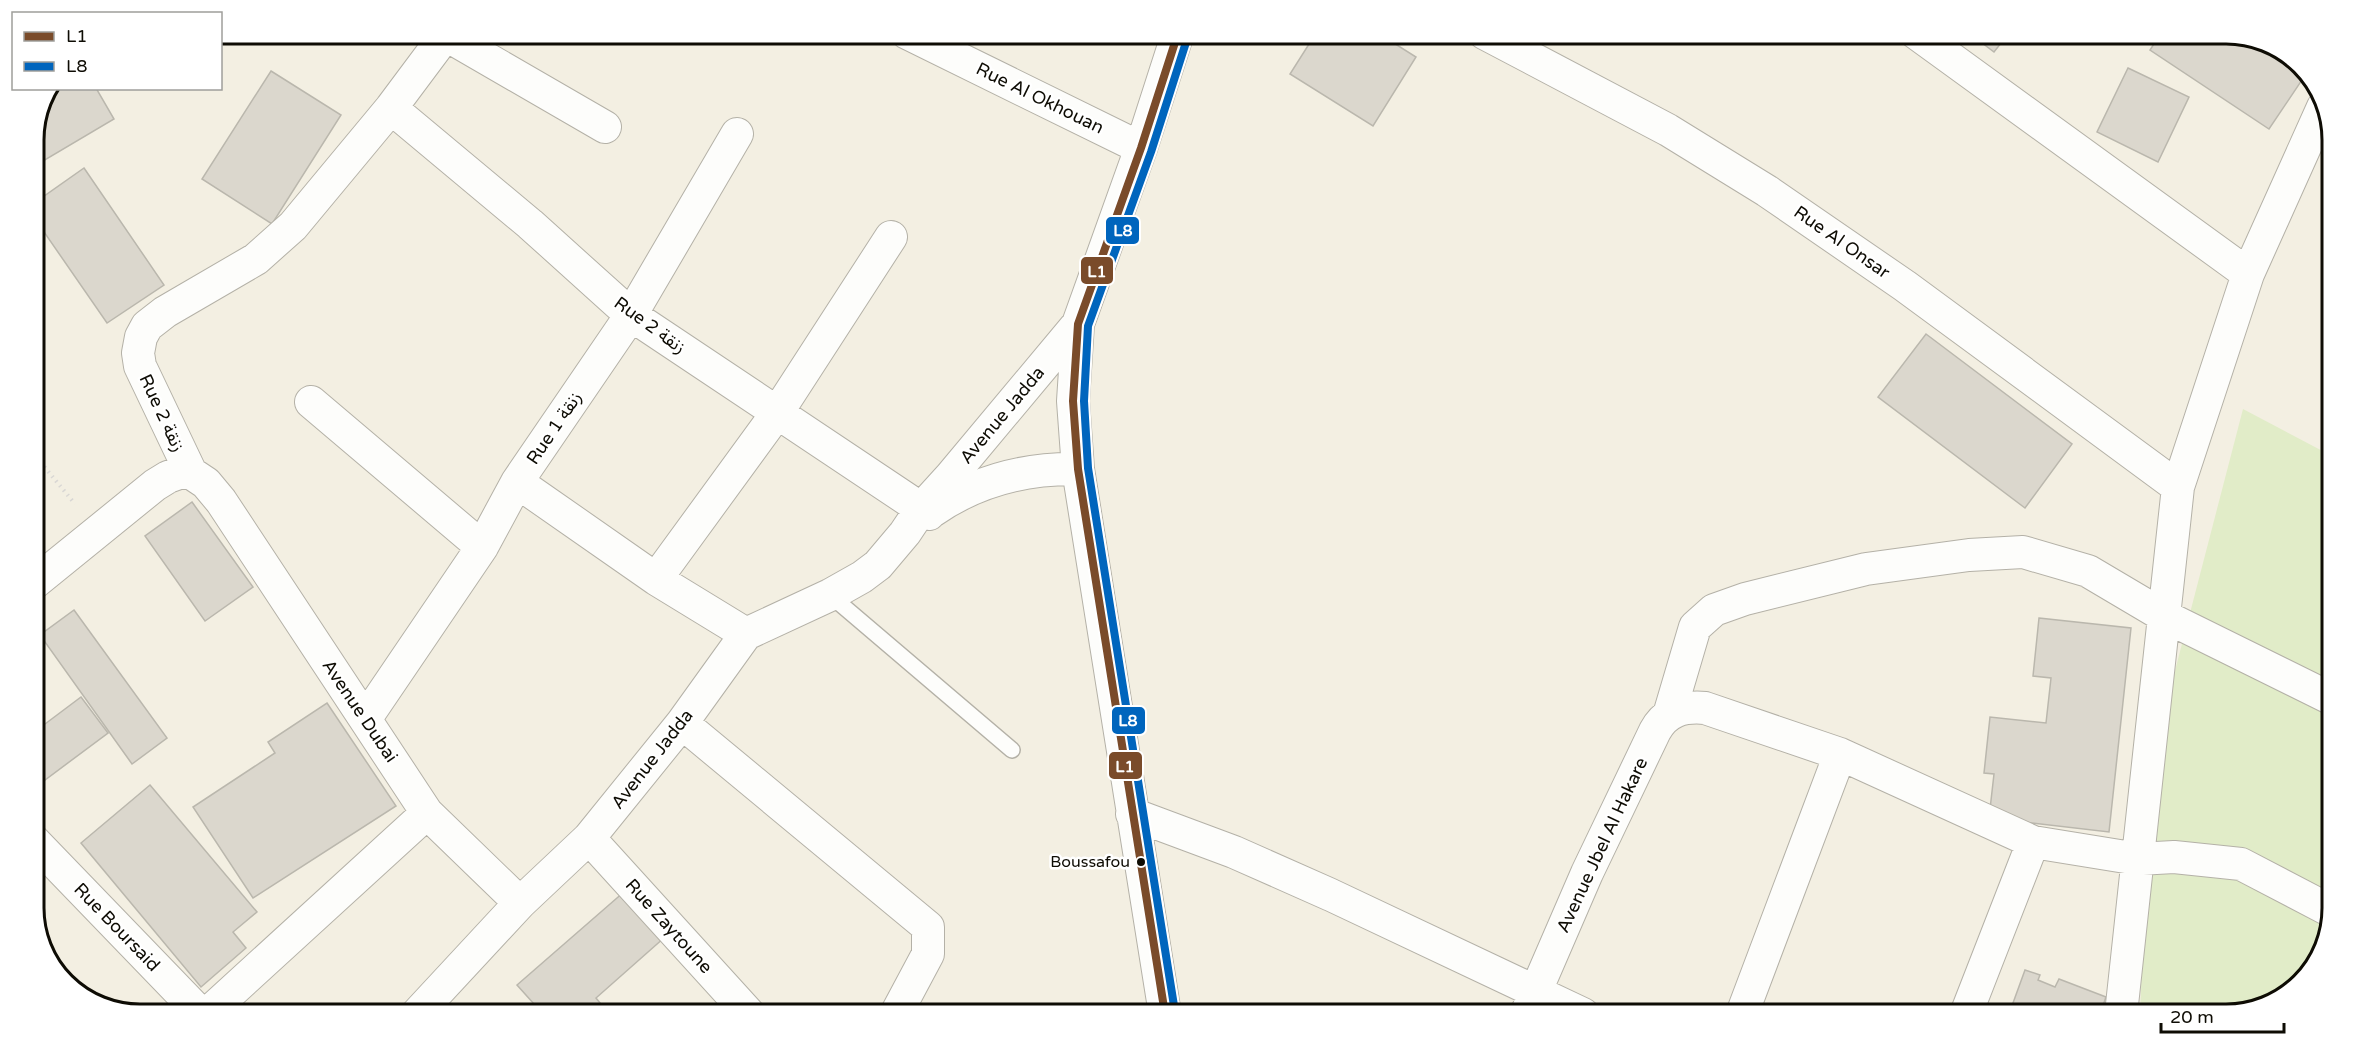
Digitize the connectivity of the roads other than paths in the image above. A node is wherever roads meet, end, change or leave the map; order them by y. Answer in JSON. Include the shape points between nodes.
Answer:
{"nodes":[{"id":1,"x":439,"y":44,"type":"edge"},
{"id":2,"x":463,"y":44,"type":"edge"},
{"id":3,"x":930,"y":44,"type":"edge"},
{"id":4,"x":1174,"y":44,"type":"edge"},
{"id":5,"x":1505,"y":44,"type":"edge"},
{"id":6,"x":1931,"y":44,"type":"edge"},
{"id":7,"x":392,"y":108,"type":"junction"},
{"id":8,"x":2318,"y":117,"type":"edge"},
{"id":9,"x":605,"y":127,"type":"dead end"},
{"id":10,"x":737,"y":134,"type":"dead end"},
{"id":11,"x":1141,"y":148,"type":"junction"},
{"id":12,"x":891,"y":237,"type":"dead end"},
{"id":13,"x":2248,"y":274,"type":"junction"},
{"id":14,"x":631,"y":315,"type":"junction"},
{"id":15,"x":1078,"y":324,"type":"junction"},
{"id":16,"x":311,"y":402,"type":"dead end"},
{"id":17,"x":777,"y":413,"type":"junction"},
{"id":18,"x":1078,"y":469,"type":"junction"},
{"id":19,"x":190,"y":473,"type":"junction"},
{"id":20,"x":517,"y":482,"type":"junction"},
{"id":21,"x":2178,"y":487,"type":"junction"},
{"id":22,"x":918,"y":519,"type":"junction"},
{"id":23,"x":482,"y":547,"type":"junction"},
{"id":24,"x":44,"y":575,"type":"edge"},
{"id":25,"x":656,"y":579,"type":"junction"},
{"id":26,"x":830,"y":595,"type":"junction"},
{"id":27,"x":2164,"y":616,"type":"junction"},
{"id":28,"x":746,"y":634,"type":"junction"},
{"id":29,"x":2322,"y":694,"type":"edge"},
{"id":30,"x":1668,"y":716,"type":"junction"},
{"id":31,"x":366,"y":718,"type":"junction"},
{"id":32,"x":682,"y":723,"type":"junction"},
{"id":33,"x":1012,"y":750,"type":"dead end"},
{"id":34,"x":1840,"y":754,"type":"junction"},
{"id":35,"x":427,"y":813,"type":"junction"},
{"id":36,"x":1132,"y":813,"type":"junction"},
{"id":37,"x":590,"y":838,"type":"junction"},
{"id":38,"x":2033,"y":842,"type":"junction"},
{"id":39,"x":44,"y":851,"type":"edge"},
{"id":40,"x":2138,"y":859,"type":"junction"},
{"id":41,"x":520,"y":903,"type":"junction"},
{"id":42,"x":2322,"y":906,"type":"edge"},
{"id":43,"x":1531,"y":1003,"type":"edge"},
{"id":44,"x":191,"y":1004,"type":"edge"},
{"id":45,"x":218,"y":1004,"type":"edge"},
{"id":46,"x":426,"y":1004,"type":"edge"},
{"id":47,"x":740,"y":1004,"type":"edge"},
{"id":48,"x":901,"y":1004,"type":"edge"},
{"id":49,"x":1163,"y":1004,"type":"edge"},
{"id":50,"x":1746,"y":1004,"type":"edge"},
{"id":51,"x":1970,"y":1004,"type":"edge"},
{"id":52,"x":2122,"y":1004,"type":"edge"}],
"edges":[{"from":1,"to":7,"type":"street","name":"Rue 2 زنقة"},
{"from":2,"to":9,"type":"street"},
{"from":3,"to":11,"type":"street","name":"Rue Al Okhouan"},
{"from":4,"to":11,"type":"street"},
{"from":5,"to":21,"type":"street","name":"Rue Al Onsar","via":[[1668,129],[1767,190],[1905,286]]},
{"from":6,"to":13,"type":"street"},
{"from":7,"to":14,"type":"street","name":"Rue 2 زنقة"},
{"from":7,"to":19,"type":"street","name":"Rue 2 زنقة","via":[[278,240],[256,259],[147,326],[138,353],[140,366]]},
{"from":8,"to":13,"type":"street"},
{"from":10,"to":14,"type":"street","name":"Rue 1 زنقة"},
{"from":11,"to":15,"type":"street"},
{"from":12,"to":17,"type":"street"},
{"from":13,"to":21,"type":"street"},
{"from":14,"to":17,"type":"street","name":"Rue 2 زنقة"},
{"from":14,"to":20,"type":"street","name":"Rue 1 زنقة"},
{"from":15,"to":18,"type":"street","via":[[1073,401]]},
{"from":15,"to":22,"type":"street","name":"Avenue Jadda"},
{"from":16,"to":23,"type":"street"},
{"from":17,"to":22,"type":"street","name":"Rue 2 زنقة"},
{"from":17,"to":25,"type":"street"},
{"from":18,"to":22,"type":"street","name":"Avenue Jadda","via":[[1041,469],[980,484]]},
{"from":18,"to":36,"type":"street"},
{"from":19,"to":24,"type":"street","via":[[180,472],[155,485]]},
{"from":19,"to":31,"type":"street","name":"Avenue Dubai","via":[[206,483],[221,501]]},
{"from":20,"to":23,"type":"street","name":"Rue 1 زنقة"},
{"from":20,"to":25,"type":"street"},
{"from":21,"to":27,"type":"street"},
{"from":22,"to":26,"type":"street","name":"Avenue Jadda","via":[[878,565]]},
{"from":23,"to":31,"type":"street","name":"Rue 1 زنقة"},
{"from":25,"to":28,"type":"street"},
{"from":26,"to":28,"type":"street","name":"Avenue Jadda"},
{"from":26,"to":33,"type":"lane"},
{"from":27,"to":29,"type":"street","name":"Avenue Jbel Al Hakare"},
{"from":27,"to":30,"type":"street","name":"Avenue Jbel Al Hakare","via":[[2088,571],[2023,552],[1866,568],[1714,610],[1695,627]]},
{"from":27,"to":40,"type":"street"},
{"from":28,"to":32,"type":"street","name":"Avenue Jadda"},
{"from":30,"to":34,"type":"street","via":[[1684,707],[1704,708]]},
{"from":30,"to":43,"type":"street","name":"Avenue Jbel Al Hakare","via":[[1655,730]]},
{"from":31,"to":35,"type":"street","name":"Avenue Dubai"},
{"from":32,"to":37,"type":"street","name":"Avenue Jadda"},
{"from":32,"to":48,"type":"street","via":[[928,927],[928,954]]},
{"from":34,"to":38,"type":"street"},
{"from":34,"to":50,"type":"street"},
{"from":35,"to":41,"type":"street","name":"Avenue Dubai"},
{"from":35,"to":45,"type":"street"},
{"from":36,"to":43,"type":"street","via":[[1331,895]]},
{"from":36,"to":49,"type":"street"},
{"from":37,"to":41,"type":"street","name":"Avenue Jadda"},
{"from":37,"to":47,"type":"street","name":"Rue Zaytoune"},
{"from":38,"to":40,"type":"street"},
{"from":38,"to":51,"type":"street"},
{"from":39,"to":44,"type":"street","name":"Rue Boursaid"},
{"from":40,"to":42,"type":"street","via":[[2174,857],[2241,864]]},
{"from":40,"to":52,"type":"street"},
{"from":41,"to":46,"type":"street","name":"Avenue Jadda"}]}
